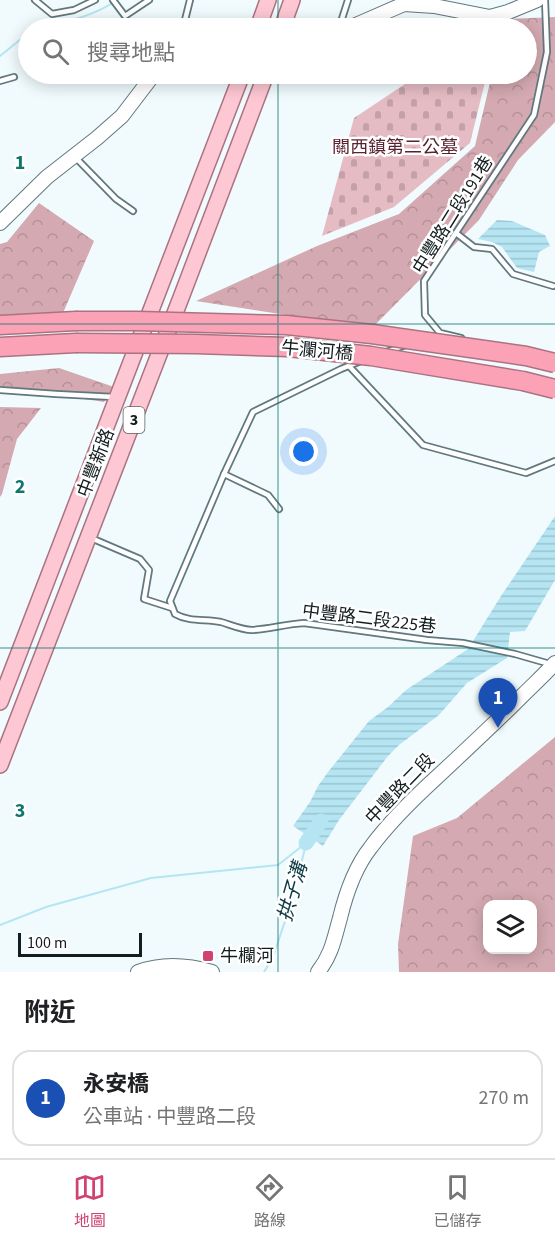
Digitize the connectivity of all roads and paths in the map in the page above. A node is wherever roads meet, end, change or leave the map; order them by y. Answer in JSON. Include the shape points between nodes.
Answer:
{"nodes":[{"id":1,"x":35,"y":0,"type":"edge"},
{"id":2,"x":95,"y":0,"type":"edge"},
{"id":3,"x":112,"y":0,"type":"edge"},
{"id":4,"x":149,"y":0,"type":"edge"},
{"id":5,"x":190,"y":0,"type":"edge"},
{"id":6,"x":268,"y":0,"type":"edge"},
{"id":7,"x":292,"y":0,"type":"edge"},
{"id":8,"x":348,"y":0,"type":"edge"},
{"id":9,"x":537,"y":0,"type":"edge"},
{"id":10,"x":545,"y":0,"type":"edge"},
{"id":11,"x":186,"y":18,"type":"edge"},
{"id":12,"x":262,"y":18,"type":"edge"},
{"id":13,"x":286,"y":18,"type":"edge"},
{"id":14,"x":342,"y":18,"type":"edge"},
{"id":15,"x":372,"y":18,"type":"edge"},
{"id":16,"x":14,"y":76,"type":"dead end"},
{"id":17,"x":0,"y":81,"type":"edge"},
{"id":18,"x":146,"y":84,"type":"edge"},
{"id":19,"x":238,"y":84,"type":"edge"},
{"id":20,"x":262,"y":84,"type":"edge"},
{"id":21,"x":74,"y":156,"type":"junction"},
{"id":22,"x":133,"y":211,"type":"dead end"},
{"id":23,"x":3,"y":219,"type":"edge"},
{"id":24,"x":0,"y":230,"type":"edge"},
{"id":25,"x":456,"y":233,"type":"junction"},
{"id":26,"x":553,"y":286,"type":"dead end"},
{"id":27,"x":0,"y":326,"type":"edge"},
{"id":28,"x":440,"y":333,"type":"junction"},
{"id":29,"x":142,"y":335,"type":"junction"},
{"id":30,"x":166,"y":337,"type":"junction"},
{"id":31,"x":471,"y":340,"type":"dead end"},
{"id":32,"x":492,"y":345,"type":"dead end"},
{"id":33,"x":0,"y":347,"type":"edge"},
{"id":34,"x":534,"y":352,"type":"dead end"},
{"id":35,"x":555,"y":363,"type":"edge"},
{"id":36,"x":349,"y":366,"type":"junction"},
{"id":37,"x":555,"y":389,"type":"edge"},
{"id":38,"x":0,"y":390,"type":"edge"},
{"id":39,"x":117,"y":397,"type":"junction"},
{"id":40,"x":555,"y":461,"type":"edge"},
{"id":41,"x":224,"y":474,"type":"junction"},
{"id":42,"x":279,"y":509,"type":"dead end"},
{"id":43,"x":89,"y":537,"type":"junction"},
{"id":44,"x":172,"y":608,"type":"junction"},
{"id":45,"x":554,"y":664,"type":"edge"},
{"id":46,"x":0,"y":702,"type":"edge"},
{"id":47,"x":0,"y":765,"type":"edge"},
{"id":48,"x":138,"y":972,"type":"edge"},
{"id":49,"x":212,"y":972,"type":"edge"},
{"id":50,"x":318,"y":972,"type":"edge"}],
"edges":[{"from":1,"to":2,"type":"lane","via":[[52,14],[74,10]]},
{"from":3,"to":4,"type":"lane","via":[[125,16]]},
{"from":5,"to":11,"type":"lane"},
{"from":6,"to":12,"type":"main road"},
{"from":7,"to":13,"type":"main road"},
{"from":8,"to":14,"type":"lane"},
{"from":9,"to":15,"type":"street","via":[[490,16],[404,4]]},
{"from":10,"to":25,"type":"lane","name":"中豐路二段191巷","via":[[547,52],[534,116]]},
{"from":16,"to":17,"type":"lane"},
{"from":18,"to":21,"type":"street","via":[[122,116]]},
{"from":19,"to":29,"type":"main road","name":"中豐新路","number":"3"},
{"from":20,"to":30,"type":"main road","name":"中豐新路","number":"3"},
{"from":21,"to":22,"type":"lane"},
{"from":21,"to":23,"type":"street"},
{"from":23,"to":24,"type":"lane"},
{"from":25,"to":26,"type":"lane","via":[[474,247],[492,249],[513,274]]},
{"from":25,"to":28,"type":"lane","name":"中豐路二段191巷","via":[[424,281],[425,315]]},
{"from":27,"to":35,"type":"highway","name":"牛瀾河橋","bridge":true,"via":[[76,321],[297,326],[384,335]]},
{"from":28,"to":31,"type":"lane"},
{"from":28,"to":36,"type":"lane"},
{"from":29,"to":30,"type":"main road"},
{"from":29,"to":39,"type":"main road","name":"中豐新路","number":"3"},
{"from":30,"to":43,"type":"main road","name":"中豐新路","number":"3"},
{"from":32,"to":34,"type":"lane"},
{"from":33,"to":37,"type":"highway","name":"牛瀾河橋","bridge":true,"via":[[76,343],[288,347],[371,356]]},
{"from":36,"to":40,"type":"lane","via":[[423,445],[526,473]]},
{"from":36,"to":41,"type":"lane","via":[[253,412]]},
{"from":38,"to":39,"type":"lane"},
{"from":39,"to":46,"type":"main road","name":"中豐新路","number":"3"},
{"from":41,"to":42,"type":"lane","via":[[268,495]]},
{"from":41,"to":44,"type":"lane","via":[[170,601]]},
{"from":43,"to":44,"type":"lane","name":"中豐路二段225巷","via":[[140,559],[148,570],[144,599]]},
{"from":43,"to":47,"type":"main road","name":"中豐新路","number":"3"},
{"from":44,"to":45,"type":"lane","name":"中豐路二段225巷","via":[[185,618],[246,629],[304,623],[463,643]]},
{"from":45,"to":50,"type":"street","name":"中豐路二段","via":[[415,798],[371,846],[346,897],[327,962]]},
{"from":48,"to":49,"type":"street","via":[[182,966]]}]}
